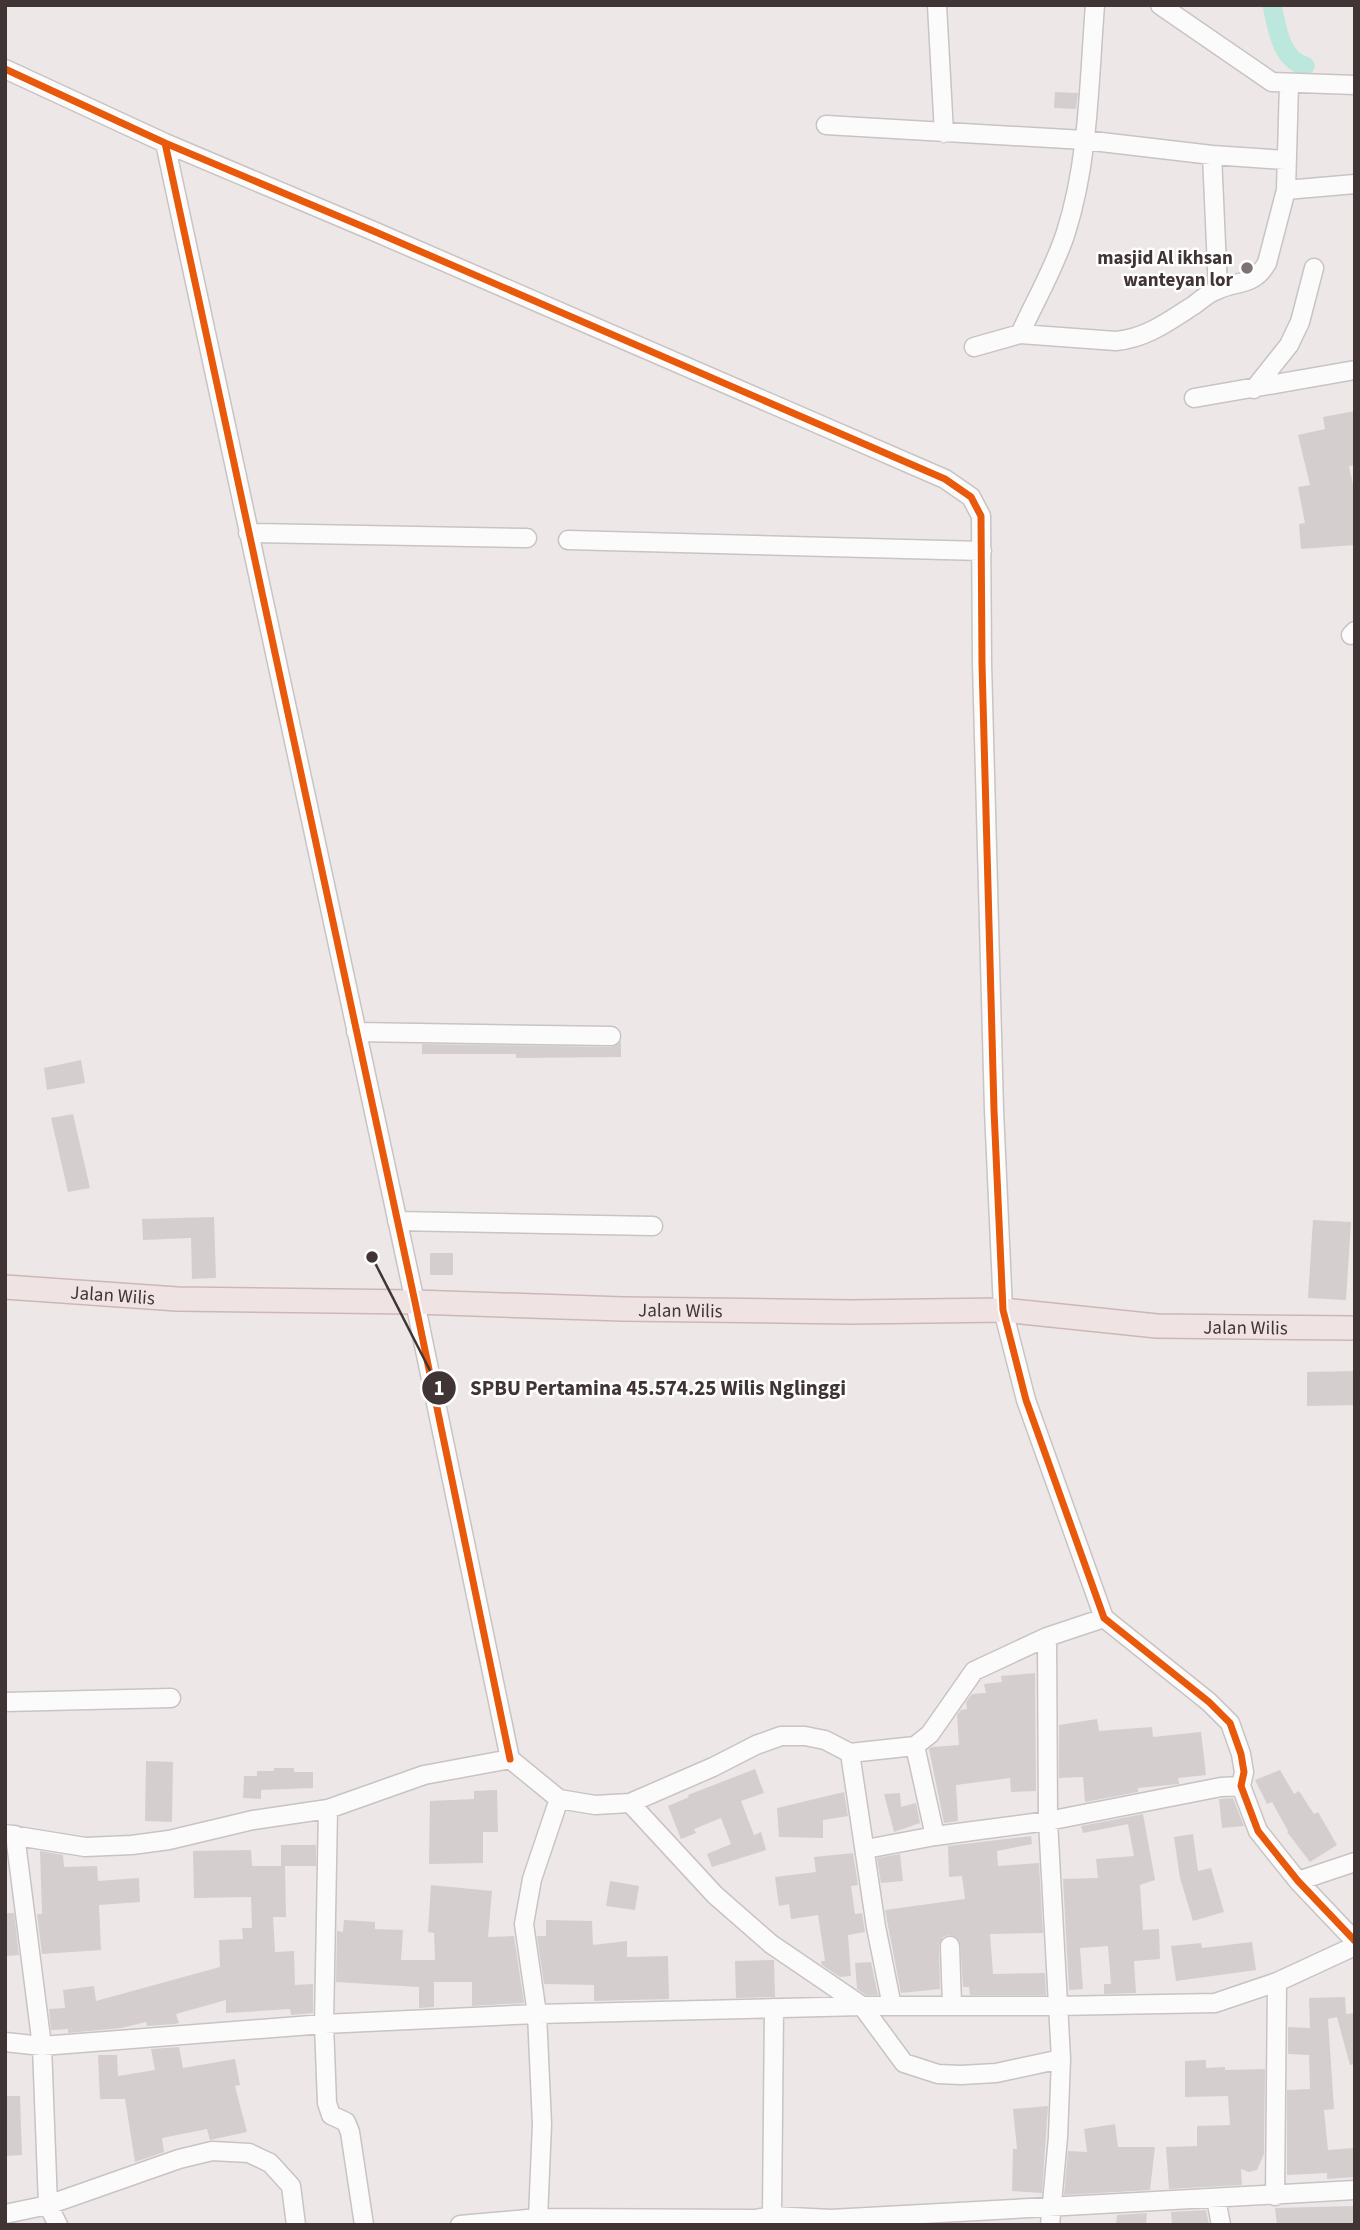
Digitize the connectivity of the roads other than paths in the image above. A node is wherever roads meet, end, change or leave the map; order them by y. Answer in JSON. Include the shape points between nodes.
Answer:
{"nodes":[{"id":1,"x":937,"y":5,"type":"edge"},
{"id":2,"x":1095,"y":5,"type":"edge"},
{"id":3,"x":1160,"y":5,"type":"edge"},
{"id":4,"x":5,"y":69,"type":"edge"},
{"id":5,"x":1289,"y":84,"type":"junction"},
{"id":6,"x":1355,"y":85,"type":"edge"},
{"id":7,"x":826,"y":125,"type":"dead end"},
{"id":8,"x":944,"y":133,"type":"junction"},
{"id":9,"x":1084,"y":140,"type":"junction"},
{"id":10,"x":165,"y":143,"type":"junction"},
{"id":11,"x":1212,"y":155,"type":"junction"},
{"id":12,"x":1285,"y":160,"type":"junction"},
{"id":13,"x":1355,"y":184,"type":"edge"},
{"id":14,"x":1286,"y":190,"type":"junction"},
{"id":15,"x":1314,"y":268,"type":"dead end"},
{"id":16,"x":1218,"y":289,"type":"junction"},
{"id":17,"x":1020,"y":334,"type":"junction"},
{"id":18,"x":974,"y":347,"type":"dead end"},
{"id":19,"x":1355,"y":370,"type":"edge"},
{"id":20,"x":1254,"y":389,"type":"junction"},
{"id":21,"x":1194,"y":398,"type":"dead end"},
{"id":22,"x":248,"y":533,"type":"junction"},
{"id":23,"x":527,"y":538,"type":"dead end"},
{"id":24,"x":568,"y":540,"type":"dead end"},
{"id":25,"x":982,"y":551,"type":"junction"},
{"id":26,"x":356,"y":1032,"type":"junction"},
{"id":27,"x":611,"y":1037,"type":"dead end"},
{"id":28,"x":397,"y":1221,"type":"junction"},
{"id":29,"x":653,"y":1226,"type":"dead end"},
{"id":30,"x":5,"y":1287,"type":"edge"},
{"id":31,"x":415,"y":1302,"type":"junction"},
{"id":32,"x":1003,"y":1310,"type":"junction"},
{"id":33,"x":1355,"y":1328,"type":"edge"},
{"id":34,"x":1104,"y":1618,"type":"junction"},
{"id":35,"x":1047,"y":1637,"type":"junction"},
{"id":36,"x":171,"y":1698,"type":"dead end"},
{"id":37,"x":5,"y":1702,"type":"edge"},
{"id":38,"x":915,"y":1746,"type":"junction"},
{"id":39,"x":850,"y":1753,"type":"junction"},
{"id":40,"x":510,"y":1759,"type":"junction"},
{"id":41,"x":1241,"y":1786,"type":"junction"},
{"id":42,"x":559,"y":1799,"type":"junction"},
{"id":43,"x":630,"y":1803,"type":"junction"},
{"id":44,"x":328,"y":1809,"type":"junction"},
{"id":45,"x":1048,"y":1821,"type":"junction"},
{"id":46,"x":10,"y":1835,"type":"edge"},
{"id":47,"x":935,"y":1836,"type":"junction"},
{"id":48,"x":866,"y":1849,"type":"junction"},
{"id":49,"x":1355,"y":1862,"type":"edge"},
{"id":50,"x":1298,"y":1881,"type":"junction"},
{"id":51,"x":1355,"y":1941,"type":"edge"},
{"id":52,"x":950,"y":1946,"type":"dead end"},
{"id":53,"x":1355,"y":1946,"type":"edge"},
{"id":54,"x":1277,"y":1982,"type":"junction"},
{"id":55,"x":952,"y":2005,"type":"junction"},
{"id":56,"x":862,"y":2006,"type":"junction"},
{"id":57,"x":892,"y":2006,"type":"junction"},
{"id":58,"x":1057,"y":2006,"type":"junction"},
{"id":59,"x":774,"y":2008,"type":"junction"},
{"id":60,"x":537,"y":2014,"type":"junction"},
{"id":61,"x":324,"y":2024,"type":"junction"},
{"id":62,"x":5,"y":2042,"type":"edge"},
{"id":63,"x":42,"y":2046,"type":"junction"},
{"id":64,"x":1061,"y":2059,"type":"junction"},
{"id":65,"x":1355,"y":2190,"type":"edge"},
{"id":66,"x":1275,"y":2196,"type":"junction"},
{"id":67,"x":1216,"y":2199,"type":"junction"},
{"id":68,"x":48,"y":2205,"type":"junction"},
{"id":69,"x":5,"y":2214,"type":"edge"},
{"id":70,"x":1051,"y":2216,"type":"edge"},
{"id":71,"x":538,"y":2218,"type":"junction"},
{"id":72,"x":901,"y":2219,"type":"edge"},
{"id":73,"x":760,"y":2220,"type":"edge"},
{"id":74,"x":58,"y":2225,"type":"edge"},
{"id":75,"x":296,"y":2225,"type":"edge"},
{"id":76,"x":364,"y":2225,"type":"edge"},
{"id":77,"x":460,"y":2225,"type":"edge"},
{"id":78,"x":1221,"y":2225,"type":"edge"}],
"edges":[{"from":1,"to":8,"type":"street"},
{"from":2,"to":9,"type":"street"},
{"from":3,"to":5,"type":"street","via":[[1272,82]]},
{"from":4,"to":10,"type":"street"},
{"from":5,"to":6,"type":"street"},
{"from":5,"to":12,"type":"street"},
{"from":7,"to":8,"type":"street"},
{"from":8,"to":9,"type":"street"},
{"from":9,"to":11,"type":"street"},
{"from":9,"to":17,"type":"street","via":[[1076,198],[1065,235]]},
{"from":10,"to":22,"type":"street"},
{"from":10,"to":25,"type":"street","via":[[945,479],[971,497],[981,516]]},
{"from":11,"to":12,"type":"street"},
{"from":11,"to":16,"type":"street"},
{"from":12,"to":14,"type":"street"},
{"from":13,"to":14,"type":"street"},
{"from":14,"to":16,"type":"street","via":[[1262,273],[1241,285]]},
{"from":15,"to":20,"type":"street","via":[[1289,345]]},
{"from":16,"to":17,"type":"street","via":[[1132,340]]},
{"from":17,"to":18,"type":"street"},
{"from":19,"to":20,"type":"street"},
{"from":20,"to":21,"type":"street"},
{"from":22,"to":23,"type":"street"},
{"from":22,"to":26,"type":"street"},
{"from":24,"to":25,"type":"street"},
{"from":25,"to":32,"type":"street"},
{"from":26,"to":27,"type":"street"},
{"from":26,"to":28,"type":"street"},
{"from":28,"to":29,"type":"street"},
{"from":28,"to":31,"type":"street"},
{"from":30,"to":31,"type":"main road","name":"Jalan Wilis","via":[[177,1298]]},
{"from":31,"to":32,"type":"main road","name":"Jalan Wilis","via":[[622,1309]]},
{"from":31,"to":40,"type":"street"},
{"from":32,"to":33,"type":"main road","name":"Jalan Wilis","via":[[1157,1325]]},
{"from":32,"to":34,"type":"street","via":[[1026,1400]]},
{"from":34,"to":35,"type":"street"},
{"from":34,"to":41,"type":"street","via":[[1222,1714],[1241,1754]]},
{"from":35,"to":38,"type":"street","via":[[974,1671],[930,1734]]},
{"from":35,"to":45,"type":"street"},
{"from":36,"to":37,"type":"street"},
{"from":38,"to":39,"type":"street"},
{"from":38,"to":47,"type":"street"},
{"from":39,"to":43,"type":"street","via":[[825,1740],[781,1737]]},
{"from":39,"to":48,"type":"street"},
{"from":40,"to":42,"type":"street"},
{"from":40,"to":44,"type":"street","via":[[424,1775]]},
{"from":41,"to":45,"type":"street"},
{"from":41,"to":50,"type":"street","via":[[1258,1831]]},
{"from":42,"to":43,"type":"street","via":[[595,1805]]},
{"from":42,"to":60,"type":"street","via":[[532,1879],[524,1924]]},
{"from":43,"to":56,"type":"street","via":[[715,1895],[771,1944]]},
{"from":44,"to":46,"type":"street","via":[[132,1845],[85,1847]]},
{"from":44,"to":61,"type":"street"},
{"from":45,"to":47,"type":"street"},
{"from":45,"to":58,"type":"street"},
{"from":46,"to":63,"type":"street"},
{"from":47,"to":48,"type":"street"},
{"from":48,"to":57,"type":"street","via":[[871,1901]]},
{"from":49,"to":50,"type":"street"},
{"from":50,"to":51,"type":"street"},
{"from":52,"to":55,"type":"street"},
{"from":53,"to":54,"type":"street"},
{"from":54,"to":58,"type":"street","via":[[1215,2003]]},
{"from":54,"to":66,"type":"street"},
{"from":55,"to":57,"type":"street"},
{"from":55,"to":58,"type":"street"},
{"from":56,"to":57,"type":"street"},
{"from":56,"to":59,"type":"street"},
{"from":56,"to":64,"type":"street","via":[[904,2063],[938,2074],[996,2073]]},
{"from":58,"to":64,"type":"street"},
{"from":59,"to":60,"type":"street"},
{"from":59,"to":73,"type":"street"},
{"from":60,"to":61,"type":"street"},
{"from":60,"to":71,"type":"street","via":[[542,2124]]},
{"from":61,"to":63,"type":"street"},
{"from":61,"to":76,"type":"street","via":[[327,2104],[331,2115],[346,2122],[350,2132]]},
{"from":62,"to":63,"type":"street"},
{"from":63,"to":68,"type":"street"},
{"from":64,"to":70,"type":"street"},
{"from":65,"to":66,"type":"street"},
{"from":66,"to":67,"type":"street"},
{"from":67,"to":70,"type":"street"},
{"from":67,"to":78,"type":"street"},
{"from":68,"to":69,"type":"street"},
{"from":68,"to":74,"type":"street"},
{"from":68,"to":75,"type":"street","via":[[179,2159],[212,2151],[249,2153],[270,2163],[291,2186]]},
{"from":70,"to":72,"type":"street"},
{"from":71,"to":73,"type":"street"},
{"from":71,"to":77,"type":"street"},
{"from":72,"to":73,"type":"street"}]}
